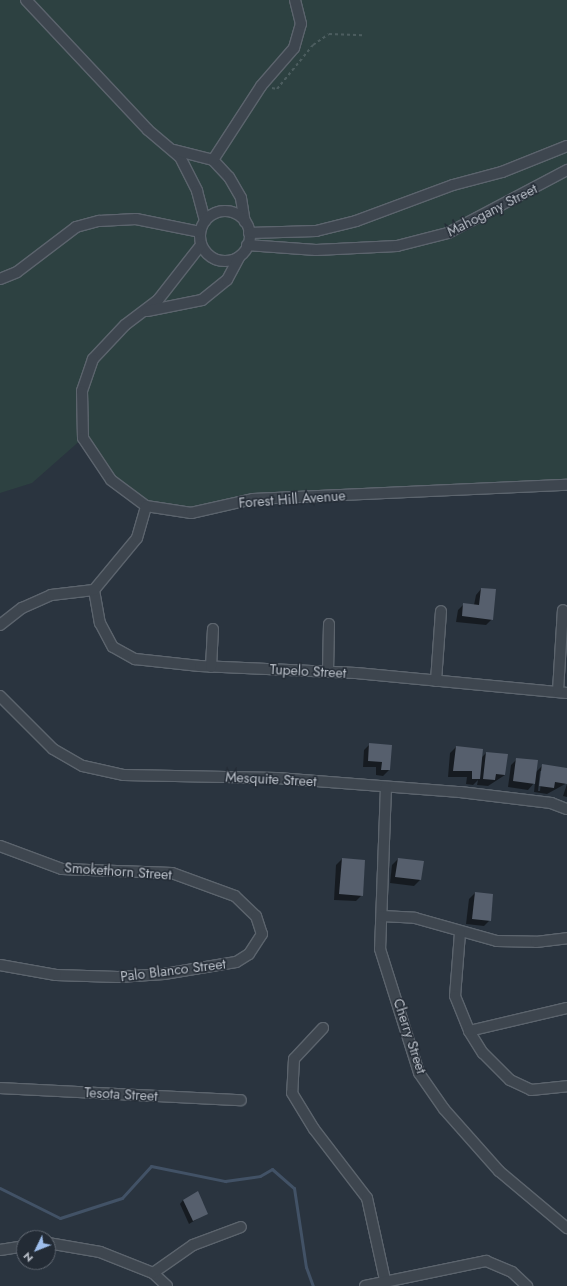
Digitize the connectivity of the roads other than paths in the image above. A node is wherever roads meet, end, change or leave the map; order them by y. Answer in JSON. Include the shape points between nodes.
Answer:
{"nodes":[{"id":1,"x":26,"y":0,"type":"edge"},
{"id":2,"x":295,"y":0,"type":"edge"},
{"id":3,"x":567,"y":146,"type":"edge"},
{"id":4,"x":174,"y":150,"type":"junction"},
{"id":5,"x":213,"y":160,"type":"junction"},
{"id":6,"x":567,"y":170,"type":"edge"},
{"id":7,"x":205,"y":221,"type":"junction"},
{"id":8,"x":245,"y":222,"type":"junction"},
{"id":9,"x":200,"y":232,"type":"junction"},
{"id":10,"x":249,"y":233,"type":"junction"},
{"id":11,"x":201,"y":245,"type":"junction"},
{"id":12,"x":248,"y":245,"type":"junction"},
{"id":13,"x":239,"y":257,"type":"junction"},
{"id":14,"x":0,"y":279,"type":"edge"},
{"id":15,"x":147,"y":311,"type":"junction"},
{"id":16,"x":567,"y":485,"type":"edge"},
{"id":17,"x":146,"y":506,"type":"junction"},
{"id":18,"x":94,"y":590,"type":"junction"},
{"id":19,"x":563,"y":610,"type":"dead end"},
{"id":20,"x":441,"y":611,"type":"dead end"},
{"id":21,"x":330,"y":624,"type":"dead end"},
{"id":22,"x":0,"y":626,"type":"edge"},
{"id":23,"x":213,"y":629,"type":"dead end"},
{"id":24,"x":211,"y":667,"type":"junction"},
{"id":25,"x":328,"y":672,"type":"junction"},
{"id":26,"x":436,"y":680,"type":"junction"},
{"id":27,"x":562,"y":692,"type":"edge"},
{"id":28,"x":0,"y":696,"type":"edge"},
{"id":29,"x":386,"y":787,"type":"junction"},
{"id":30,"x":567,"y":809,"type":"edge"},
{"id":31,"x":0,"y":846,"type":"edge"},
{"id":32,"x":382,"y":916,"type":"junction"},
{"id":33,"x":460,"y":933,"type":"junction"},
{"id":34,"x":262,"y":934,"type":"joint"},
{"id":35,"x":567,"y":938,"type":"edge"},
{"id":36,"x":0,"y":965,"type":"edge"},
{"id":37,"x":567,"y":1008,"type":"edge"},
{"id":38,"x":323,"y":1028,"type":"dead end"},
{"id":39,"x":469,"y":1031,"type":"junction"},
{"id":40,"x":567,"y":1086,"type":"edge"},
{"id":41,"x":0,"y":1088,"type":"edge"},
{"id":42,"x":241,"y":1100,"type":"dead end"},
{"id":43,"x":241,"y":1227,"type":"dead end"},
{"id":44,"x":567,"y":1228,"type":"edge"},
{"id":45,"x":56,"y":1244,"type":"edge"},
{"id":46,"x":16,"y":1247,"type":"edge"},
{"id":47,"x":0,"y":1250,"type":"edge"},
{"id":48,"x":153,"y":1273,"type":"junction"},
{"id":49,"x":385,"y":1280,"type":"junction"},
{"id":50,"x":167,"y":1286,"type":"edge"},
{"id":51,"x":365,"y":1286,"type":"edge"},
{"id":52,"x":527,"y":1286,"type":"edge"}],
"edges":[{"from":1,"to":4,"type":"street","via":[[148,130]]},
{"from":2,"to":5,"type":"street","via":[[301,24],[294,48],[261,86]]},
{"from":3,"to":10,"type":"street","name":"Mahogany Street","via":[[502,172],[453,185],[356,221],[316,231]]},
{"from":4,"to":5,"type":"street"},
{"from":4,"to":7,"type":"street","via":[[197,191]]},
{"from":5,"to":8,"type":"street","via":[[229,177],[241,198]]},
{"from":6,"to":12,"type":"street","name":"Mahogany Street","via":[[448,233],[398,246],[316,250]]},
{"from":7,"to":8,"type":"street","via":[[216,213],[229,212]]},
{"from":7,"to":9,"type":"street"},
{"from":8,"to":10,"type":"street"},
{"from":9,"to":11,"type":"street"},
{"from":9,"to":14,"type":"street","via":[[136,219],[99,221],[76,227],[17,272]]},
{"from":10,"to":12,"type":"street"},
{"from":11,"to":13,"type":"street","via":[[214,259],[227,261]]},
{"from":11,"to":15,"type":"street","name":"Forest Hill Avenue"},
{"from":12,"to":13,"type":"street"},
{"from":13,"to":15,"type":"street","name":"Forest Hill Avenue","via":[[227,280],[202,300]]},
{"from":15,"to":17,"type":"street","name":"Forest Hill Avenue","via":[[126,325],[93,359],[82,391],[81,413],[83,438],[111,480]]},
{"from":16,"to":17,"type":"street","name":"Forest Hill Avenue","via":[[253,499],[191,513]]},
{"from":17,"to":18,"type":"street","via":[[137,538]]},
{"from":18,"to":22,"type":"street","via":[[51,594],[22,608]]},
{"from":18,"to":24,"type":"street","name":"Tupelo Street","via":[[100,623],[113,646],[135,659]]},
{"from":19,"to":27,"type":"street"},
{"from":20,"to":26,"type":"street"},
{"from":21,"to":25,"type":"street"},
{"from":23,"to":24,"type":"street"},
{"from":24,"to":25,"type":"street","name":"Tupelo Street"},
{"from":25,"to":26,"type":"street","name":"Tupelo Street"},
{"from":26,"to":27,"type":"street","name":"Tupelo Street"},
{"from":28,"to":29,"type":"street","name":"Mesquite Street","via":[[53,750],[83,766],[124,775],[277,778]]},
{"from":29,"to":30,"type":"street","name":"Mesquite Street","via":[[551,803]]},
{"from":29,"to":32,"type":"street","name":"Cherry Street"},
{"from":31,"to":34,"type":"street","name":"Smokethorn Street","via":[[62,868],[172,873],[236,896],[256,916]]},
{"from":32,"to":33,"type":"street","via":[[415,918]]},
{"from":32,"to":44,"type":"street","name":"Cherry Street","via":[[380,949],[419,1072],[444,1109],[499,1171]]},
{"from":33,"to":35,"type":"street","via":[[497,941],[536,942]]},
{"from":33,"to":39,"type":"street","via":[[455,996]]},
{"from":34,"to":36,"type":"street","name":"Palo Blanco Street","via":[[249,954],[236,962],[164,974],[118,977],[56,975]]},
{"from":37,"to":39,"type":"street"},
{"from":38,"to":49,"type":"street","via":[[294,1059],[292,1093],[314,1129],[368,1198]]},
{"from":39,"to":40,"type":"street","via":[[484,1053],[510,1080],[531,1090]]},
{"from":41,"to":42,"type":"street","name":"Tesota Street"},
{"from":43,"to":48,"type":"street","via":[[193,1245]]},
{"from":45,"to":48,"type":"street","via":[[100,1252]]},
{"from":46,"to":47,"type":"street"},
{"from":48,"to":50,"type":"street"},
{"from":49,"to":51,"type":"street"},
{"from":49,"to":52,"type":"street","via":[[486,1260],[512,1272]]}]}
